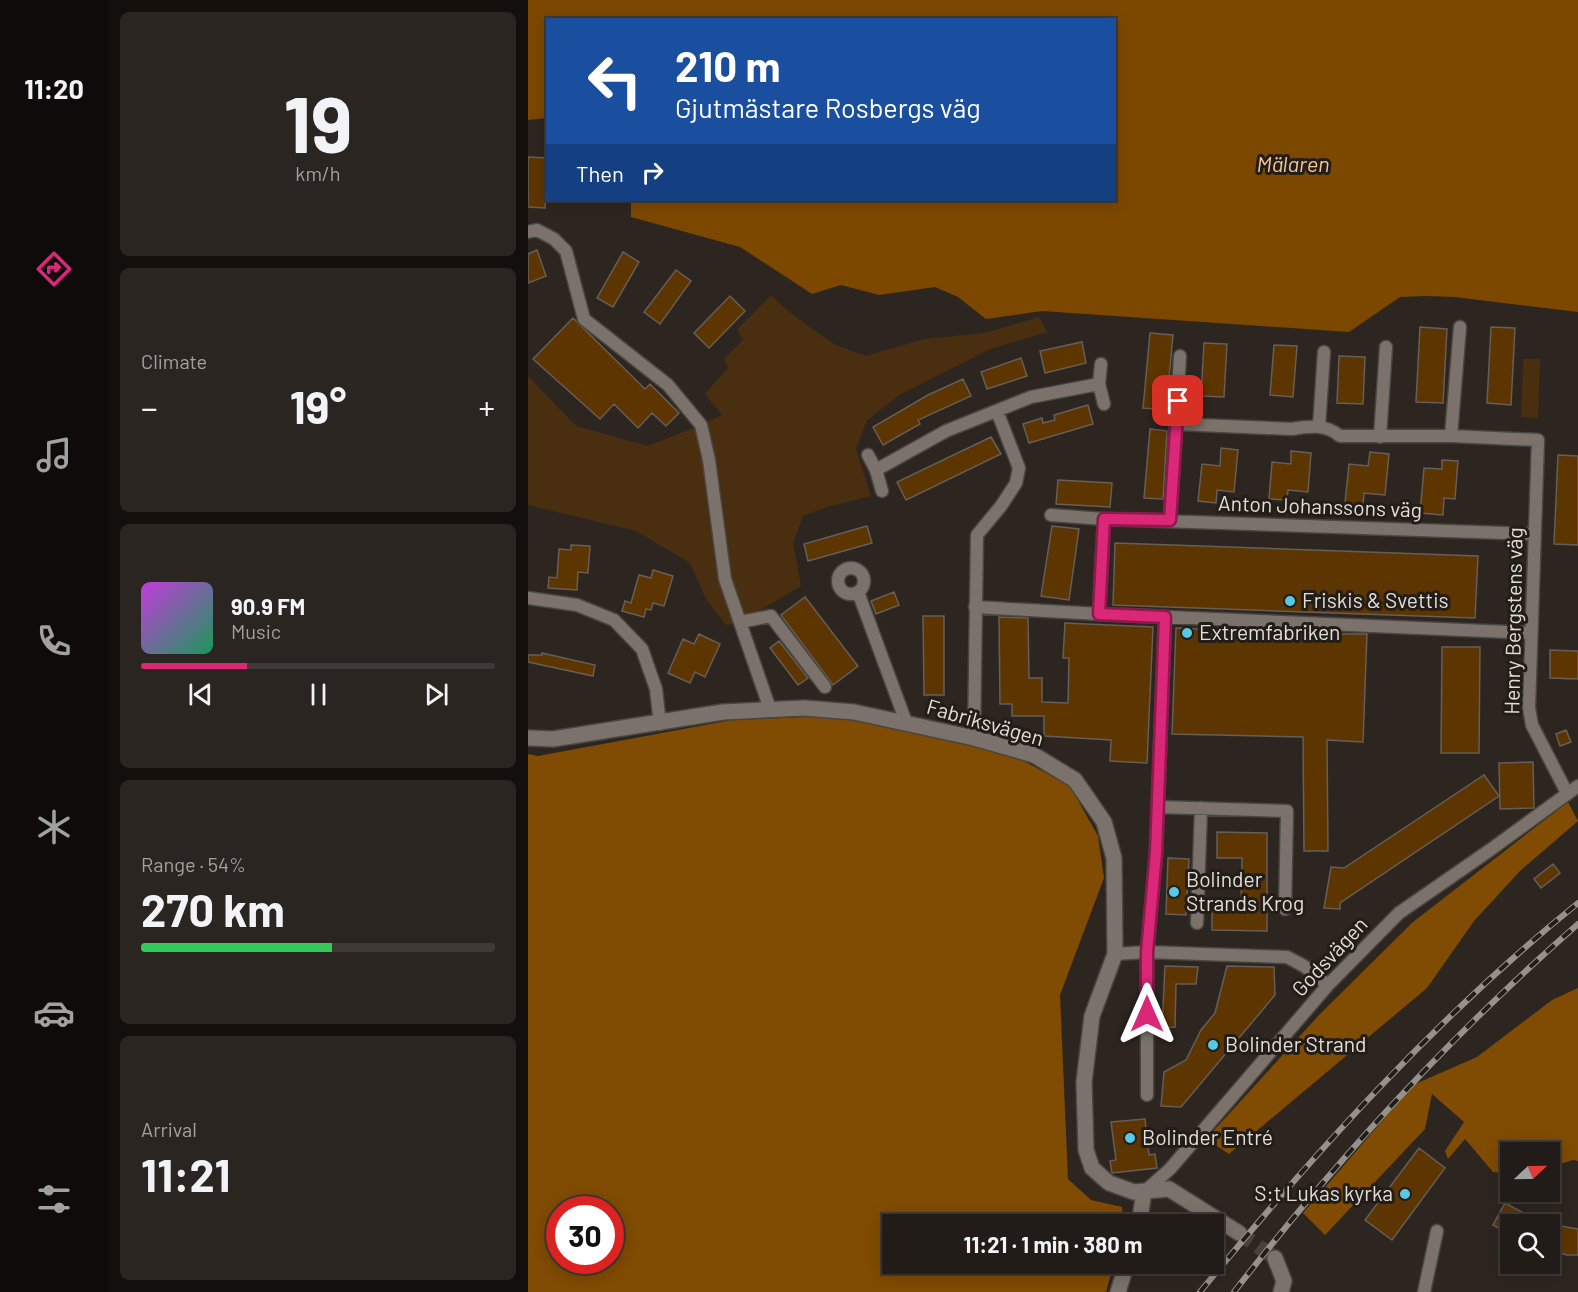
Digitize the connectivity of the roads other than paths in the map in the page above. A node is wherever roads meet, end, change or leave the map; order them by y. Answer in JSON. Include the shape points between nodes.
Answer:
{"nodes":[{"id":1,"x":528,"y":232,"type":"edge"},
{"id":2,"x":1460,"y":327,"type":"dead end"},
{"id":3,"x":1386,"y":347,"type":"dead end"},
{"id":4,"x":1324,"y":352,"type":"dead end"},
{"id":5,"x":1180,"y":356,"type":"dead end"},
{"id":6,"x":1101,"y":364,"type":"dead end"},
{"id":7,"x":1100,"y":384,"type":"junction"},
{"id":8,"x":1104,"y":404,"type":"dead end"},
{"id":9,"x":997,"y":411,"type":"junction"},
{"id":10,"x":1177,"y":424,"type":"junction"},
{"id":11,"x":1319,"y":427,"type":"junction"},
{"id":12,"x":1451,"y":436,"type":"junction"},
{"id":13,"x":1380,"y":437,"type":"junction"},
{"id":14,"x":868,"y":455,"type":"dead end"},
{"id":15,"x":876,"y":470,"type":"junction"},
{"id":16,"x":882,"y":491,"type":"dead end"},
{"id":17,"x":1051,"y":515,"type":"dead end"},
{"id":18,"x":1104,"y":519,"type":"junction"},
{"id":19,"x":1170,"y":520,"type":"junction"},
{"id":20,"x":1534,"y":534,"type":"junction"},
{"id":21,"x":858,"y":592,"type":"dead end"},
{"id":22,"x":528,"y":598,"type":"edge"},
{"id":23,"x":975,"y":607,"type":"junction"},
{"id":24,"x":1099,"y":614,"type":"junction"},
{"id":25,"x":1165,"y":617,"type":"junction"},
{"id":26,"x":740,"y":622,"type":"junction"},
{"id":27,"x":1531,"y":633,"type":"junction"},
{"id":28,"x":825,"y":687,"type":"dead end"},
{"id":29,"x":770,"y":709,"type":"junction"},
{"id":30,"x":906,"y":722,"type":"junction"},
{"id":31,"x":660,"y":724,"type":"junction"},
{"id":32,"x":528,"y":738,"type":"edge"},
{"id":33,"x":974,"y":738,"type":"junction"},
{"id":34,"x":1573,"y":789,"type":"edge"},
{"id":35,"x":1158,"y":807,"type":"junction"},
{"id":36,"x":1201,"y":808,"type":"junction"},
{"id":37,"x":1285,"y":909,"type":"dead end"},
{"id":38,"x":1197,"y":923,"type":"dead end"},
{"id":39,"x":1147,"y":952,"type":"junction"},
{"id":40,"x":1115,"y":954,"type":"junction"},
{"id":41,"x":1328,"y":985,"type":"junction"},
{"id":42,"x":1147,"y":1095,"type":"dead end"},
{"id":43,"x":1144,"y":1192,"type":"junction"},
{"id":44,"x":1141,"y":1214,"type":"edge"},
{"id":45,"x":1437,"y":1231,"type":"dead end"},
{"id":46,"x":1239,"y":1233,"type":"tunnel mouth"},
{"id":47,"x":1275,"y":1258,"type":"tunnel mouth"},
{"id":48,"x":1124,"y":1274,"type":"edge"},
{"id":49,"x":1118,"y":1292,"type":"edge"},
{"id":50,"x":1281,"y":1292,"type":"edge"},
{"id":51,"x":1424,"y":1292,"type":"edge"}],
"edges":[{"from":1,"to":26,"type":"street","via":[[537,230],[554,238],[566,251],[584,319],[668,385],[701,425],[725,579]]},
{"from":2,"to":12,"type":"street"},
{"from":3,"to":13,"type":"street"},
{"from":4,"to":11,"type":"street"},
{"from":5,"to":10,"type":"street"},
{"from":6,"to":7,"type":"street"},
{"from":7,"to":8,"type":"street"},
{"from":7,"to":9,"type":"street","via":[[1031,397]]},
{"from":9,"to":15,"type":"street","via":[[946,432]]},
{"from":9,"to":23,"type":"street","via":[[1019,468],[1016,483],[977,535]]},
{"from":10,"to":11,"type":"street"},
{"from":10,"to":19,"type":"street"},
{"from":11,"to":13,"type":"street","via":[[1340,436]]},
{"from":12,"to":13,"type":"street"},
{"from":12,"to":20,"type":"street","name":"Henry Bergstens väg","via":[[1538,440]]},
{"from":14,"to":15,"type":"street"},
{"from":15,"to":16,"type":"street"},
{"from":17,"to":18,"type":"street","name":"Anton Johanssons väg"},
{"from":18,"to":19,"type":"street","name":"Anton Johanssons väg"},
{"from":18,"to":24,"type":"street"},
{"from":19,"to":20,"type":"street","name":"Anton Johanssons väg"},
{"from":20,"to":27,"type":"street","name":"Henry Bergstens väg"},
{"from":21,"to":30,"type":"street"},
{"from":22,"to":31,"type":"street","via":[[577,605],[614,620],[642,649],[656,688]]},
{"from":23,"to":24,"type":"street"},
{"from":23,"to":33,"type":"street"},
{"from":24,"to":25,"type":"street"},
{"from":25,"to":27,"type":"street"},
{"from":25,"to":35,"type":"street"},
{"from":26,"to":28,"type":"street","via":[[771,616]]},
{"from":26,"to":29,"type":"street"},
{"from":27,"to":34,"type":"street","name":"Henry Bergstens väg","via":[[1532,725]]},
{"from":29,"to":30,"type":"street","name":"Fabriksvägen","via":[[854,712]]},
{"from":29,"to":31,"type":"street","name":"Fabriksvägen","via":[[723,712]]},
{"from":30,"to":33,"type":"street","name":"Fabriksvägen"},
{"from":31,"to":32,"type":"street","name":"Fabriksvägen","via":[[553,739]]},
{"from":33,"to":40,"type":"street","name":"Fabriksvägen","via":[[1034,755],[1075,780],[1104,822],[1114,858]]},
{"from":34,"to":41,"type":"street","name":"Godsvägen","via":[[1399,912]]},
{"from":35,"to":36,"type":"street"},
{"from":35,"to":39,"type":"street"},
{"from":36,"to":37,"type":"street","via":[[1287,811]]},
{"from":36,"to":38,"type":"street"},
{"from":39,"to":40,"type":"street"},
{"from":39,"to":41,"type":"street","via":[[1287,957]]},
{"from":39,"to":42,"type":"street"},
{"from":40,"to":43,"type":"street","name":"Fabriksvägen","via":[[1092,1016],[1084,1082],[1086,1150],[1092,1168],[1109,1183]]},
{"from":41,"to":43,"type":"street","name":"Godsvägen","via":[[1170,1168]]},
{"from":43,"to":44,"type":"street"},
{"from":43,"to":46,"type":"street","name":"Fabriksvägen","via":[[1169,1189]]},
{"from":45,"to":51,"type":"street"},
{"from":47,"to":50,"type":"street","via":[[1284,1281]]},
{"from":48,"to":49,"type":"street"}]}
